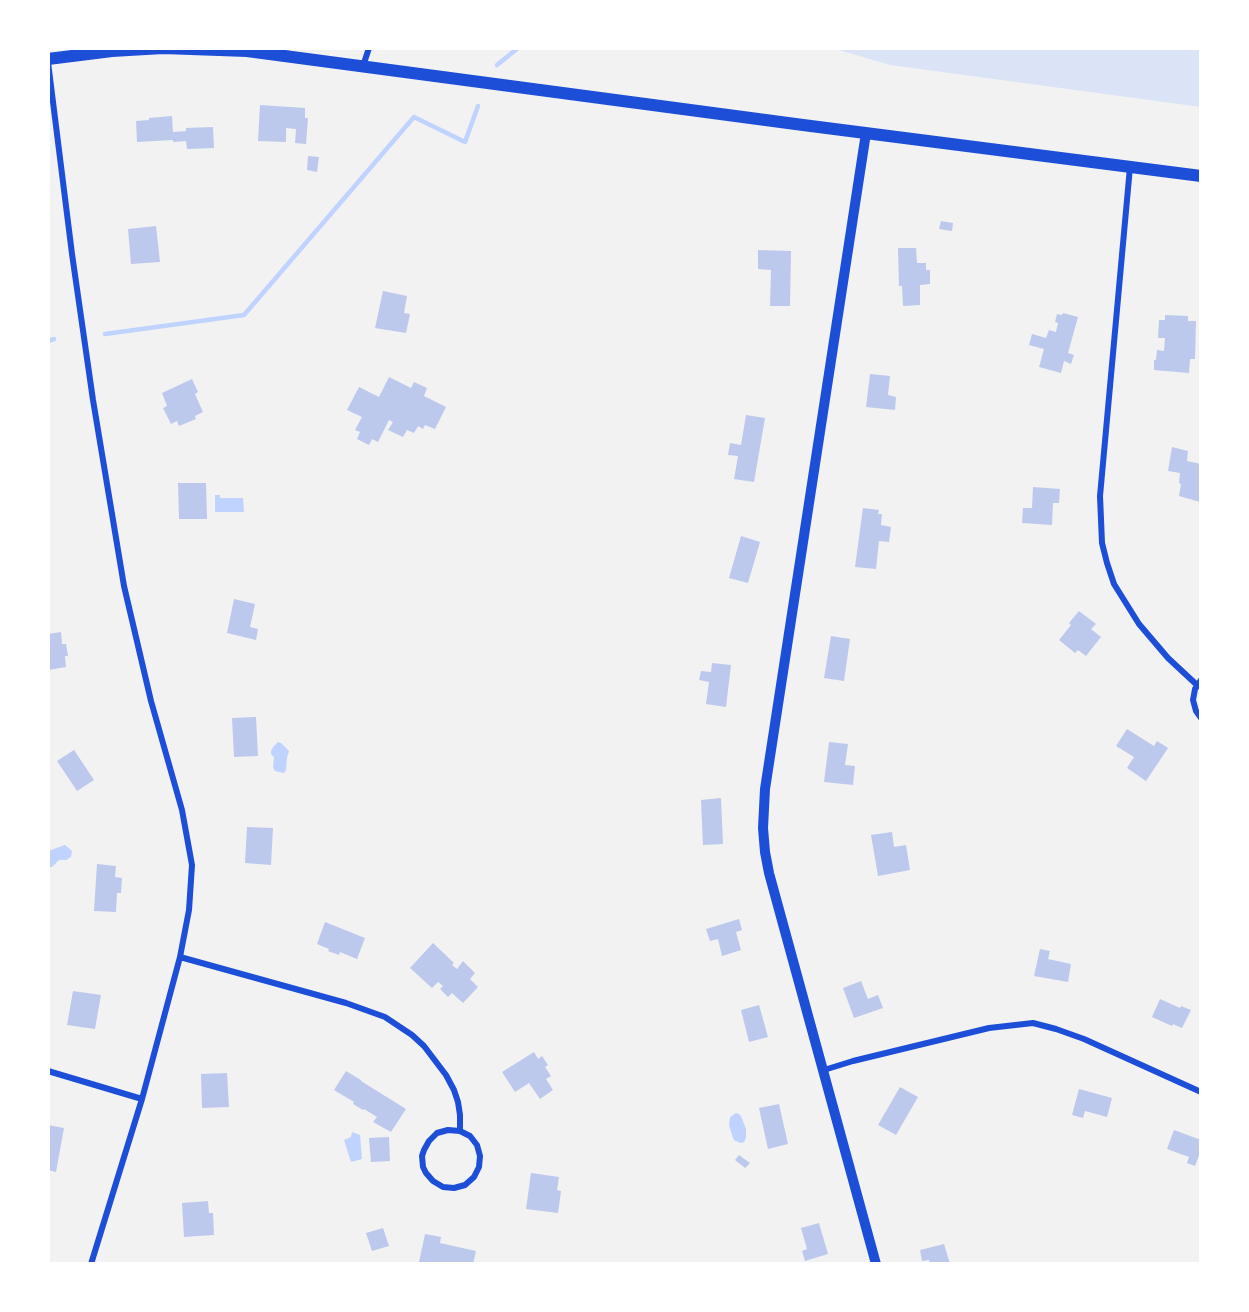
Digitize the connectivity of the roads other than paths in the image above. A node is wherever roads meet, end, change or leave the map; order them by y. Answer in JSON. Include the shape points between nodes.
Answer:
{"nodes":[{"id":1,"x":163,"y":48,"type":"edge"},
{"id":2,"x":369,"y":48,"type":"edge"},
{"id":3,"x":48,"y":61,"type":"edge"},
{"id":4,"x":363,"y":67,"type":"junction"},
{"id":5,"x":866,"y":133,"type":"junction"},
{"id":6,"x":1130,"y":167,"type":"junction"},
{"id":7,"x":1201,"y":176,"type":"edge"},
{"id":8,"x":1199,"y":682,"type":"edge"},
{"id":9,"x":1201,"y":718,"type":"edge"},
{"id":10,"x":180,"y":957,"type":"junction"},
{"id":11,"x":824,"y":1070,"type":"junction"},
{"id":12,"x":48,"y":1071,"type":"edge"},
{"id":13,"x":1201,"y":1092,"type":"edge"},
{"id":14,"x":142,"y":1099,"type":"junction"},
{"id":15,"x":460,"y":1131,"type":"junction"},
{"id":16,"x":91,"y":1264,"type":"edge"},
{"id":17,"x":876,"y":1264,"type":"edge"}],
"edges":[{"from":1,"to":3,"type":"main road"},
{"from":1,"to":4,"type":"main road","via":[[247,51]]},
{"from":2,"to":4,"type":"street"},
{"from":3,"to":10,"type":"street","via":[[73,266],[124,586],[182,810],[192,866]]},
{"from":4,"to":5,"type":"main road"},
{"from":5,"to":6,"type":"main road"},
{"from":5,"to":11,"type":"street","via":[[764,799],[765,852]]},
{"from":6,"to":7,"type":"main road"},
{"from":6,"to":8,"type":"street","via":[[1100,496],[1102,543],[1114,584],[1139,624],[1168,658]]},
{"from":8,"to":9,"type":"street","via":[[1193,700]]},
{"from":10,"to":14,"type":"street"},
{"from":10,"to":15,"type":"street","via":[[385,1017],[424,1046],[446,1075],[458,1102]]},
{"from":11,"to":13,"type":"street","via":[[989,1028],[1033,1023],[1084,1039]]},
{"from":11,"to":17,"type":"street"},
{"from":12,"to":14,"type":"street"},
{"from":14,"to":16,"type":"street"},
{"from":15,"to":15,"type":"street","via":[[477,1145],[479,1167],[465,1185],[443,1187],[426,1173],[423,1150],[437,1133]]}]}
